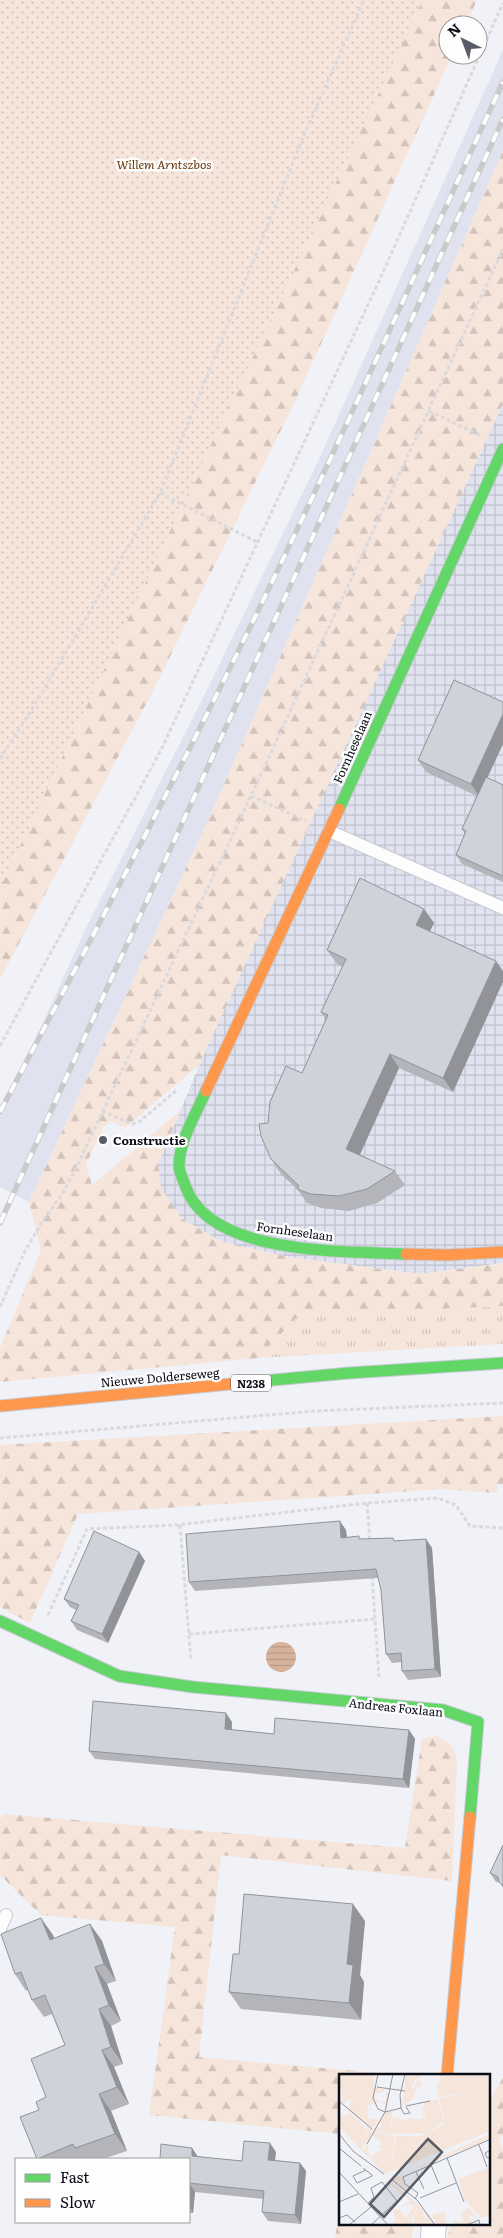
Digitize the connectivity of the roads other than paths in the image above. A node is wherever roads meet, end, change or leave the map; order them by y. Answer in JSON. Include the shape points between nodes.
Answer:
{"nodes":[{"id":1,"x":503,"y":449,"type":"edge"},
{"id":2,"x":329,"y":831,"type":"junction"},
{"id":3,"x":503,"y":908,"type":"edge"},
{"id":4,"x":503,"y":1252,"type":"edge"},
{"id":5,"x":503,"y":1364,"type":"edge"},
{"id":6,"x":0,"y":1406,"type":"edge"},
{"id":7,"x":0,"y":1622,"type":"edge"},
{"id":8,"x":6,"y":1915,"type":"dead end"},
{"id":9,"x":0,"y":1929,"type":"edge"},
{"id":10,"x":447,"y":2074,"type":"edge"}],
"edges":[{"from":1,"to":2,"type":"street","name":"Fornheselaan"},
{"from":2,"to":3,"type":"lane"},
{"from":2,"to":4,"type":"street","name":"Fornheselaan","via":[[181,1149],[179,1168],[187,1192],[194,1204],[220,1226],[264,1242],[335,1251],[447,1256]]},
{"from":5,"to":6,"type":"street","name":"Nieuwe Dolderseweg","number":"N238","via":[[349,1374]]},
{"from":7,"to":10,"type":"street","name":"Andreas Foxlaan","via":[[119,1676],[193,1687],[443,1710],[478,1722]]},
{"from":8,"to":9,"type":"lane"}]}
